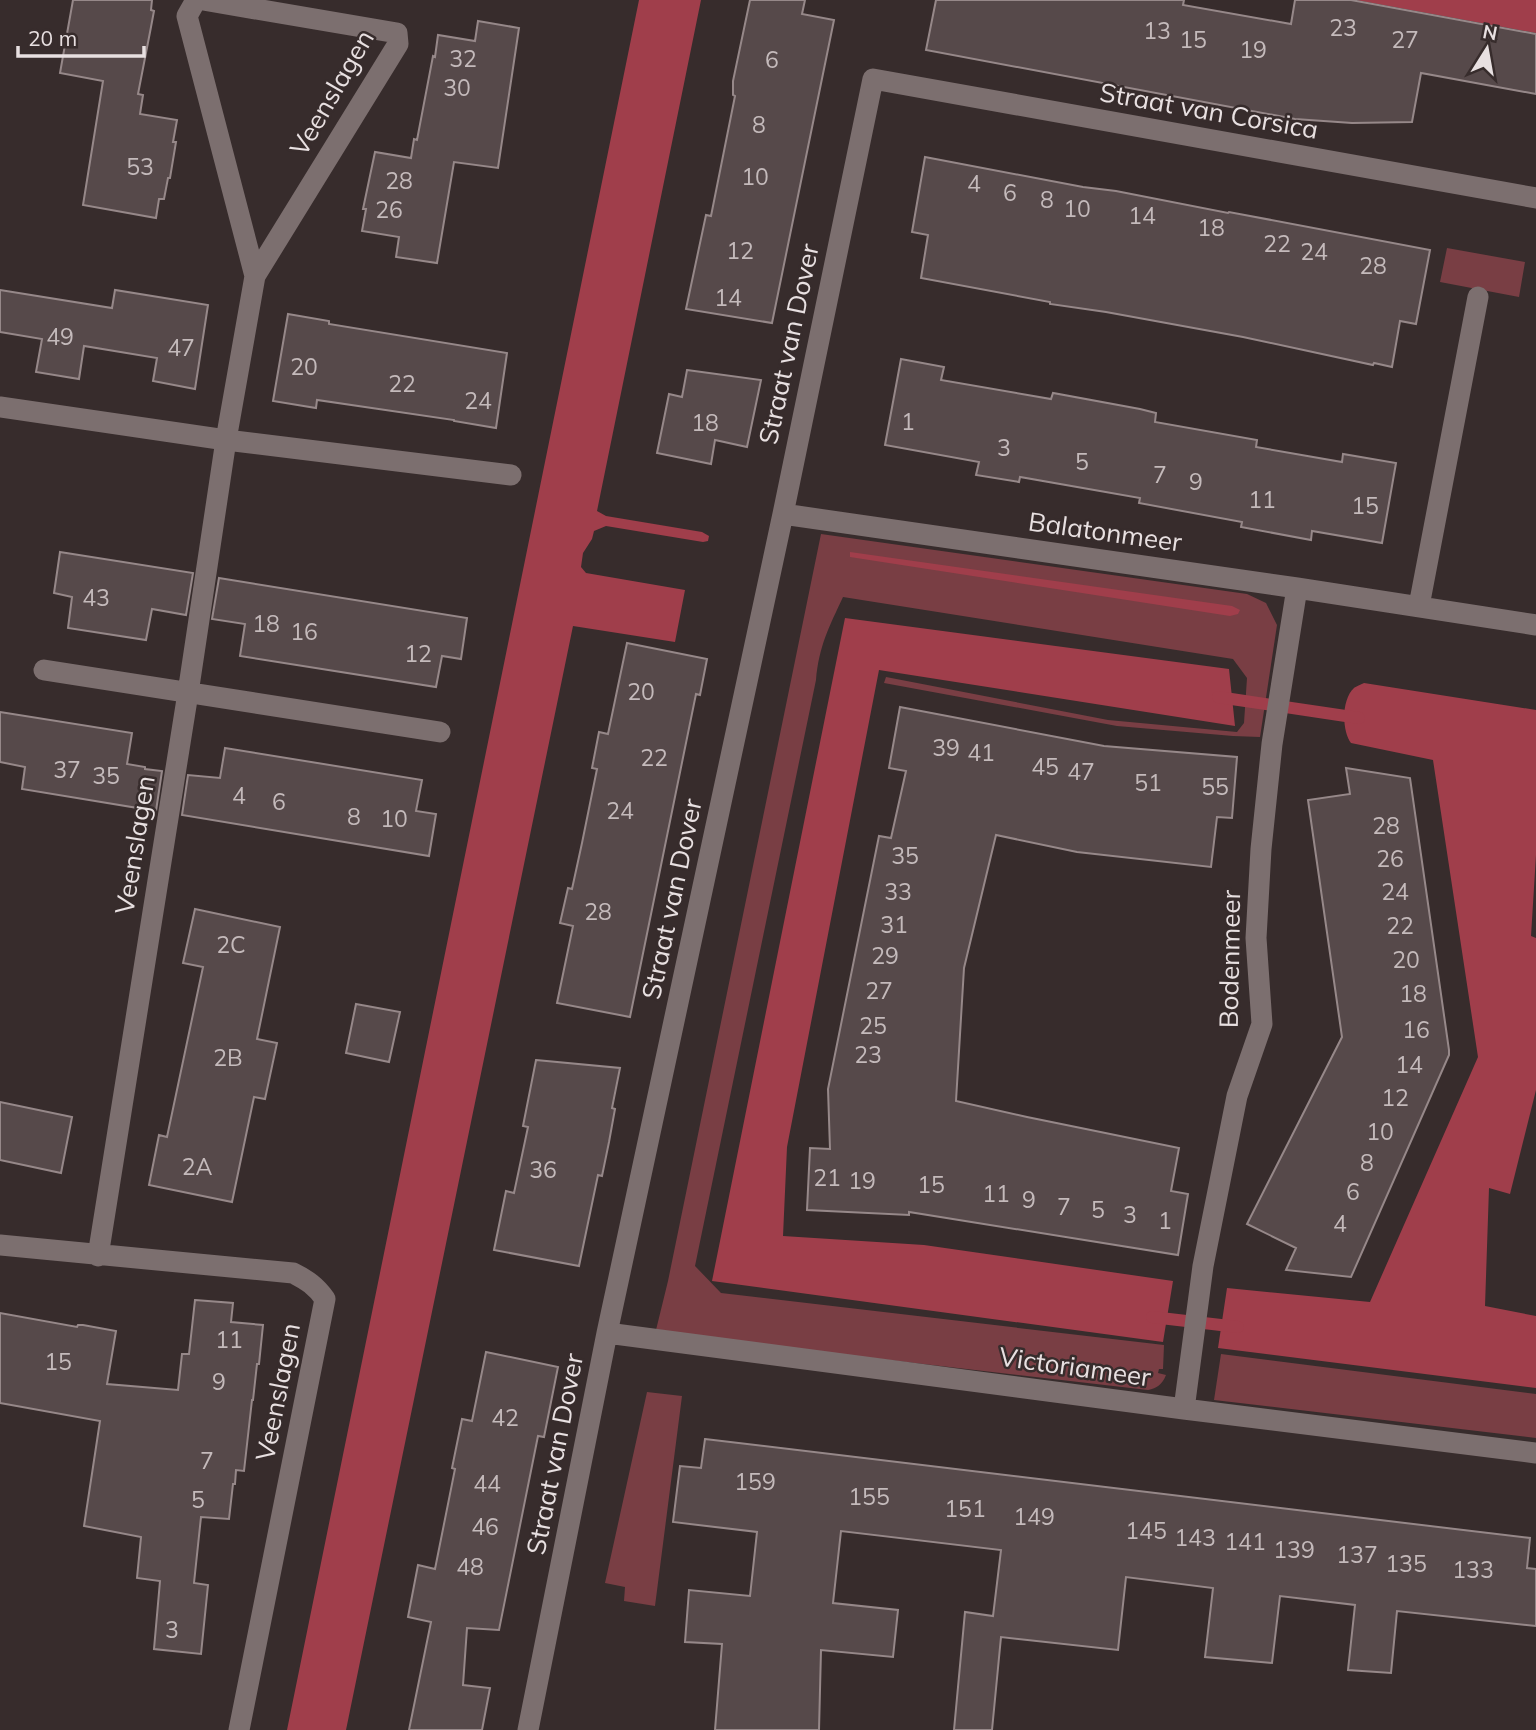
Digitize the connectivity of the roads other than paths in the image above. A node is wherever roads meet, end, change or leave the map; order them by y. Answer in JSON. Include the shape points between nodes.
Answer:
{"nodes":[{"id":1,"x":196,"y":0,"type":"edge"},
{"id":2,"x":203,"y":0,"type":"edge"},
{"id":3,"x":873,"y":79,"type":"joint"},
{"id":4,"x":1536,"y":198,"type":"edge"},
{"id":5,"x":255,"y":276,"type":"junction"},
{"id":6,"x":1478,"y":297,"type":"dead end"},
{"id":7,"x":0,"y":407,"type":"edge"},
{"id":8,"x":226,"y":440,"type":"junction"},
{"id":9,"x":511,"y":475,"type":"dead end"},
{"id":10,"x":783,"y":514,"type":"junction"},
{"id":11,"x":1297,"y":588,"type":"junction"},
{"id":12,"x":1419,"y":606,"type":"junction"},
{"id":13,"x":1536,"y":625,"type":"edge"},
{"id":14,"x":44,"y":670,"type":"dead end"},
{"id":15,"x":188,"y":693,"type":"junction"},
{"id":16,"x":440,"y":732,"type":"dead end"},
{"id":17,"x":0,"y":1245,"type":"edge"},
{"id":18,"x":98,"y":1256,"type":"junction"},
{"id":19,"x":607,"y":1333,"type":"junction"},
{"id":20,"x":1184,"y":1409,"type":"junction"},
{"id":21,"x":1536,"y":1453,"type":"edge"},
{"id":22,"x":239,"y":1730,"type":"edge"},
{"id":23,"x":528,"y":1730,"type":"edge"}],
"edges":[{"from":1,"to":5,"type":"street","name":"Veenslagen","via":[[187,16]]},
{"from":2,"to":5,"type":"street","name":"Veenslagen","via":[[397,33],[398,44]]},
{"from":3,"to":4,"type":"street","name":"Straat van Corsica"},
{"from":3,"to":10,"type":"street","name":"Straat van Dover"},
{"from":5,"to":8,"type":"street","name":"Veenslagen"},
{"from":6,"to":12,"type":"street"},
{"from":7,"to":8,"type":"street"},
{"from":8,"to":9,"type":"street"},
{"from":8,"to":15,"type":"street","name":"Veenslagen"},
{"from":10,"to":11,"type":"street","name":"Balatonmeer"},
{"from":10,"to":19,"type":"street","name":"Straat van Dover"},
{"from":11,"to":12,"type":"street","name":"Balatonmeer"},
{"from":11,"to":20,"type":"street","name":"Bodenmeer","via":[[1261,849],[1256,938],[1262,1024],[1237,1096],[1201,1280]]},
{"from":12,"to":13,"type":"street","name":"Balatonmeer"},
{"from":14,"to":15,"type":"street"},
{"from":15,"to":16,"type":"street"},
{"from":15,"to":18,"type":"street","name":"Veenslagen"},
{"from":17,"to":18,"type":"street","name":"Veenslagen"},
{"from":18,"to":22,"type":"street","name":"Veenslagen","via":[[293,1273],[325,1299]]},
{"from":19,"to":20,"type":"street","name":"Victoriameer"},
{"from":19,"to":23,"type":"street","name":"Straat van Dover"},
{"from":20,"to":21,"type":"street","name":"Victoriameer"}]}
